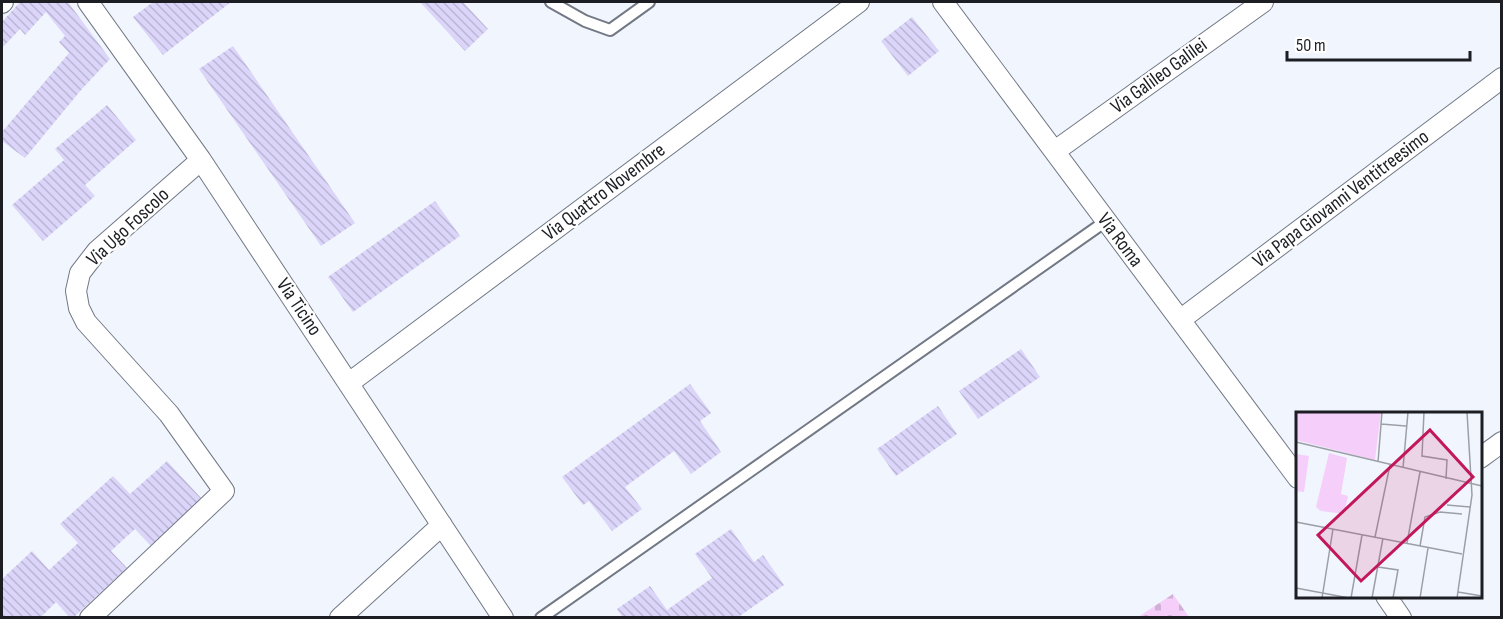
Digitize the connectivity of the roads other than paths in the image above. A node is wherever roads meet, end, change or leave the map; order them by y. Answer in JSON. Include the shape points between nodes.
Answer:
{"nodes":[{"id":1,"x":88,"y":2,"type":"edge"},
{"id":2,"x":551,"y":2,"type":"edge"},
{"id":3,"x":648,"y":2,"type":"edge"},
{"id":4,"x":859,"y":2,"type":"edge"},
{"id":5,"x":943,"y":2,"type":"edge"},
{"id":6,"x":1263,"y":2,"type":"edge"},
{"id":7,"x":1502,"y":78,"type":"edge"},
{"id":8,"x":1055,"y":152,"type":"junction"},
{"id":9,"x":201,"y":160,"type":"junction"},
{"id":10,"x":1107,"y":221,"type":"junction"},
{"id":11,"x":1180,"y":320,"type":"junction"},
{"id":12,"x":349,"y":383,"type":"junction"},
{"id":13,"x":1502,"y":442,"type":"edge"},
{"id":14,"x":1482,"y":457,"type":"edge"},
{"id":15,"x":1296,"y":475,"type":"edge"},
{"id":16,"x":442,"y":525,"type":"junction"},
{"id":17,"x":1387,"y":598,"type":"edge"},
{"id":18,"x":90,"y":618,"type":"edge"},
{"id":19,"x":340,"y":618,"type":"edge"},
{"id":20,"x":503,"y":618,"type":"edge"},
{"id":21,"x":541,"y":618,"type":"edge"},
{"id":22,"x":1401,"y":618,"type":"edge"}],
"edges":[{"from":1,"to":9,"type":"street","name":"Via Ticino"},
{"from":2,"to":3,"type":"lane","via":[[610,30]]},
{"from":4,"to":12,"type":"street","name":"Via Quattro Novembre"},
{"from":5,"to":8,"type":"street","name":"Via Roma"},
{"from":6,"to":8,"type":"street","name":"Via Galileo Galilei"},
{"from":7,"to":11,"type":"street","name":"Via Papa Giovanni Ventitreesimo"},
{"from":8,"to":10,"type":"street","name":"Via Roma"},
{"from":9,"to":12,"type":"street","name":"Via Ticino"},
{"from":9,"to":18,"type":"street","name":"Via Ugo Foscolo","via":[[97,251],[80,273],[76,291],[86,322],[169,414],[224,491]]},
{"from":10,"to":11,"type":"street","name":"Via Roma"},
{"from":10,"to":21,"type":"lane"},
{"from":11,"to":15,"type":"street","name":"Via Roma"},
{"from":12,"to":16,"type":"street","name":"Via Ticino"},
{"from":13,"to":14,"type":"street"},
{"from":16,"to":19,"type":"street"},
{"from":16,"to":20,"type":"street","name":"Via Ticino"},
{"from":17,"to":22,"type":"street"}]}
